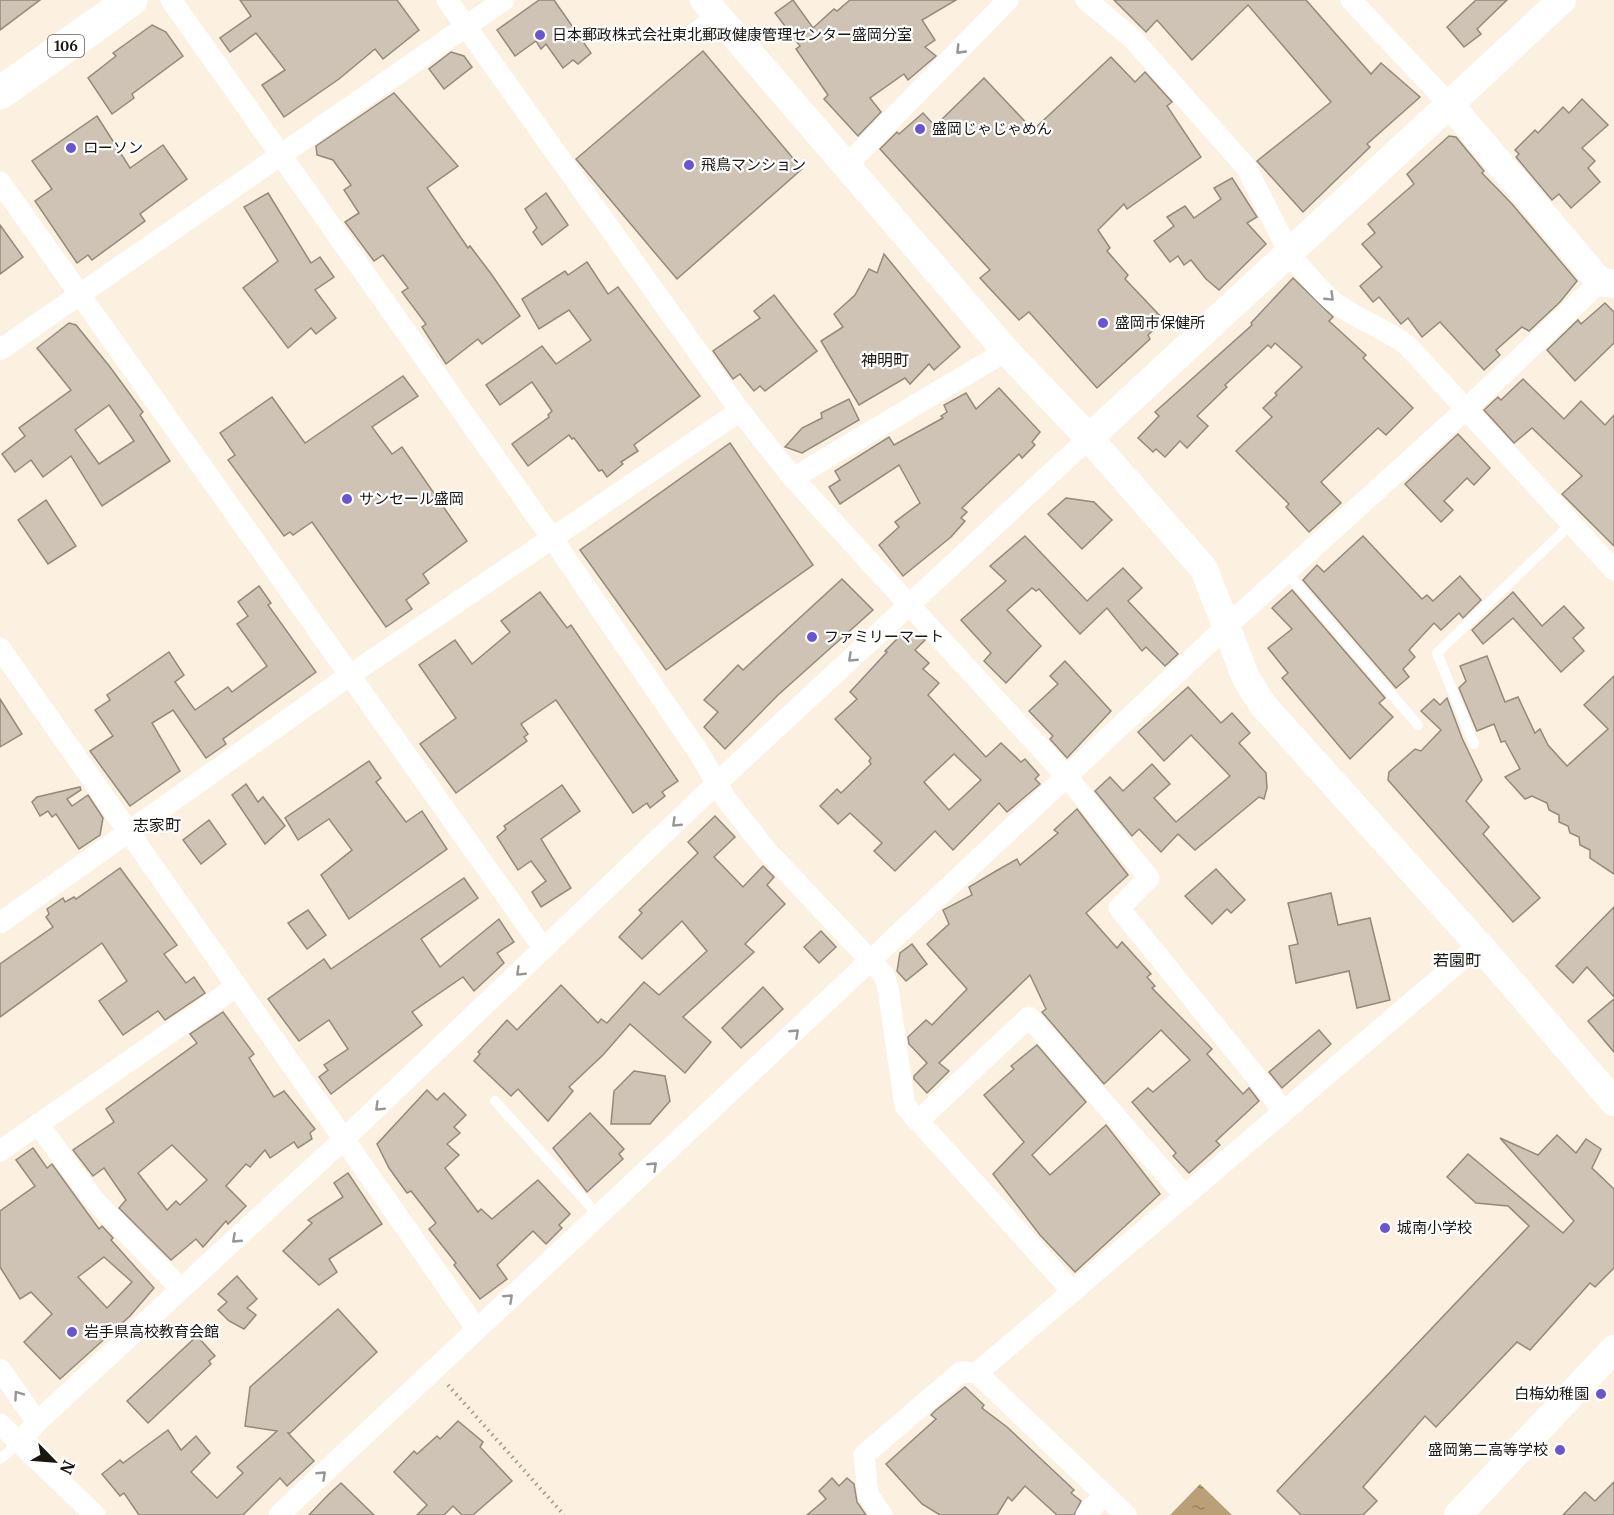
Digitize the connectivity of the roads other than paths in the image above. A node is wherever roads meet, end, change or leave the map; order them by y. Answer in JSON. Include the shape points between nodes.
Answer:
{"nodes":[{"id":1,"x":131,"y":0,"type":"edge"},
{"id":2,"x":171,"y":0,"type":"edge"},
{"id":3,"x":447,"y":0,"type":"edge"},
{"id":4,"x":504,"y":0,"type":"edge"},
{"id":5,"x":1086,"y":0,"type":"edge"},
{"id":6,"x":1351,"y":0,"type":"edge"},
{"id":7,"x":1562,"y":0,"type":"edge"},
{"id":8,"x":1002,"y":3,"type":"edge"},
{"id":9,"x":709,"y":6,"type":"edge"},
{"id":10,"x":465,"y":26,"type":"junction"},
{"id":11,"x":692,"y":29,"type":"dead end"},
{"id":12,"x":0,"y":93,"type":"edge"},
{"id":13,"x":1450,"y":106,"type":"junction"},
{"id":14,"x":280,"y":155,"type":"junction"},
{"id":15,"x":845,"y":167,"type":"junction"},
{"id":16,"x":0,"y":182,"type":"edge"},
{"id":17,"x":1290,"y":254,"type":"junction"},
{"id":18,"x":1607,"y":283,"type":"edge"},
{"id":19,"x":80,"y":295,"type":"junction"},
{"id":20,"x":0,"y":350,"type":"edge"},
{"id":21,"x":1006,"y":351,"type":"junction"},
{"id":22,"x":1466,"y":410,"type":"junction"},
{"id":23,"x":740,"y":411,"type":"junction"},
{"id":24,"x":1089,"y":438,"type":"junction"},
{"id":25,"x":793,"y":478,"type":"junction"},
{"id":26,"x":1571,"y":524,"type":"junction"},
{"id":27,"x":552,"y":538,"type":"junction"},
{"id":28,"x":1614,"y":570,"type":"edge"},
{"id":29,"x":1286,"y":572,"type":"junction"},
{"id":30,"x":910,"y":604,"type":"junction"},
{"id":31,"x":1227,"y":626,"type":"junction"},
{"id":32,"x":0,"y":648,"type":"edge"},
{"id":33,"x":350,"y":675,"type":"junction"},
{"id":34,"x":1418,"y":725,"type":"dead end"},
{"id":35,"x":1474,"y":744,"type":"dead end"},
{"id":36,"x":1068,"y":778,"type":"junction"},
{"id":37,"x":718,"y":782,"type":"junction"},
{"id":38,"x":129,"y":831,"type":"junction"},
{"id":39,"x":0,"y":923,"type":"edge"},
{"id":40,"x":1479,"y":945,"type":"junction"},
{"id":41,"x":544,"y":949,"type":"junction"},
{"id":42,"x":871,"y":962,"type":"junction"},
{"id":43,"x":237,"y":986,"type":"junction"},
{"id":44,"x":495,"y":1101,"type":"dead end"},
{"id":45,"x":1614,"y":1102,"type":"edge"},
{"id":46,"x":1284,"y":1111,"type":"junction"},
{"id":47,"x":918,"y":1121,"type":"junction"},
{"id":48,"x":38,"y":1124,"type":"junction"},
{"id":49,"x":345,"y":1138,"type":"junction"},
{"id":50,"x":0,"y":1151,"type":"edge"},
{"id":51,"x":1185,"y":1196,"type":"junction"},
{"id":52,"x":599,"y":1216,"type":"junction"},
{"id":53,"x":181,"y":1288,"type":"junction"},
{"id":54,"x":1073,"y":1292,"type":"junction"},
{"id":55,"x":476,"y":1328,"type":"junction"},
{"id":56,"x":1614,"y":1349,"type":"edge"},
{"id":57,"x":0,"y":1369,"type":"edge"},
{"id":58,"x":977,"y":1373,"type":"junction"},
{"id":59,"x":37,"y":1422,"type":"junction"},
{"id":60,"x":0,"y":1424,"type":"edge"},
{"id":61,"x":20,"y":1442,"type":"junction"},
{"id":62,"x":0,"y":1458,"type":"edge"},
{"id":63,"x":1104,"y":1494,"type":"junction"},
{"id":64,"x":95,"y":1515,"type":"edge"},
{"id":65,"x":279,"y":1515,"type":"edge"},
{"id":66,"x":882,"y":1515,"type":"edge"},
{"id":67,"x":1086,"y":1515,"type":"edge"},
{"id":68,"x":1126,"y":1515,"type":"edge"},
{"id":69,"x":1458,"y":1515,"type":"edge"}],
"edges":[{"from":1,"to":12,"type":"highway","number":"106"},
{"from":2,"to":14,"type":"street"},
{"from":3,"to":10,"type":"street"},
{"from":4,"to":10,"type":"street"},
{"from":5,"to":17,"type":"street","via":[[1132,38],[1246,167]]},
{"from":6,"to":13,"type":"street"},
{"from":7,"to":13,"type":"street"},
{"from":8,"to":15,"type":"street","one_way":true},
{"from":9,"to":11,"type":"lane"},
{"from":9,"to":15,"type":"street"},
{"from":10,"to":14,"type":"street"},
{"from":10,"to":23,"type":"street"},
{"from":13,"to":17,"type":"street"},
{"from":13,"to":18,"type":"street"},
{"from":14,"to":19,"type":"street"},
{"from":14,"to":27,"type":"street"},
{"from":15,"to":21,"type":"street"},
{"from":16,"to":19,"type":"street"},
{"from":17,"to":22,"type":"street","one_way":true,"via":[[1335,303],[1407,345]]},
{"from":17,"to":24,"type":"street"},
{"from":18,"to":22,"type":"street"},
{"from":19,"to":20,"type":"street"},
{"from":19,"to":33,"type":"street"},
{"from":21,"to":24,"type":"street"},
{"from":21,"to":25,"type":"street"},
{"from":22,"to":26,"type":"street"},
{"from":22,"to":29,"type":"street"},
{"from":23,"to":25,"type":"street"},
{"from":23,"to":27,"type":"street"},
{"from":24,"to":30,"type":"street"},
{"from":24,"to":31,"type":"street","via":[[1204,569]]},
{"from":25,"to":30,"type":"street"},
{"from":26,"to":28,"type":"street"},
{"from":26,"to":35,"type":"lane","via":[[1437,653]]},
{"from":27,"to":33,"type":"street"},
{"from":27,"to":37,"type":"street"},
{"from":29,"to":31,"type":"street"},
{"from":29,"to":34,"type":"lane"},
{"from":30,"to":36,"type":"street"},
{"from":30,"to":37,"type":"street","one_way":true},
{"from":31,"to":36,"type":"street"},
{"from":31,"to":40,"type":"street","via":[[1246,678],[1262,704]]},
{"from":32,"to":38,"type":"street"},
{"from":33,"to":38,"type":"street"},
{"from":33,"to":41,"type":"street"},
{"from":36,"to":42,"type":"street"},
{"from":36,"to":46,"type":"street","via":[[1149,878],[1119,908]]},
{"from":37,"to":41,"type":"street","one_way":true},
{"from":37,"to":42,"type":"street","via":[[726,799],[767,851]]},
{"from":38,"to":39,"type":"street"},
{"from":38,"to":43,"type":"street"},
{"from":40,"to":45,"type":"street"},
{"from":40,"to":46,"type":"street"},
{"from":41,"to":49,"type":"street","one_way":true},
{"from":42,"to":47,"type":"street","via":[[884,975],[888,988],[904,1106]]},
{"from":52,"to":42,"type":"street","one_way":true},
{"from":43,"to":48,"type":"street"},
{"from":43,"to":49,"type":"street"},
{"from":44,"to":52,"type":"lane"},
{"from":46,"to":51,"type":"street"},
{"from":47,"to":51,"type":"street","via":[[1029,1017]]},
{"from":47,"to":54,"type":"street"},
{"from":48,"to":50,"type":"street"},
{"from":48,"to":53,"type":"street","via":[[94,1200]]},
{"from":49,"to":53,"type":"street","one_way":true},
{"from":49,"to":55,"type":"street"},
{"from":51,"to":54,"type":"street"},
{"from":55,"to":52,"type":"street","one_way":true},
{"from":53,"to":59,"type":"street"},
{"from":54,"to":58,"type":"street"},
{"from":65,"to":55,"type":"street","one_way":true},
{"from":56,"to":69,"type":"street"},
{"from":59,"to":57,"type":"street","one_way":true},
{"from":58,"to":63,"type":"street"},
{"from":58,"to":66,"type":"street","via":[[961,1372],[864,1455],[868,1495]]},
{"from":59,"to":61,"type":"street"},
{"from":60,"to":61,"type":"street"},
{"from":61,"to":62,"type":"lane"},
{"from":61,"to":64,"type":"street"},
{"from":63,"to":67,"type":"street"},
{"from":63,"to":68,"type":"street"}]}
